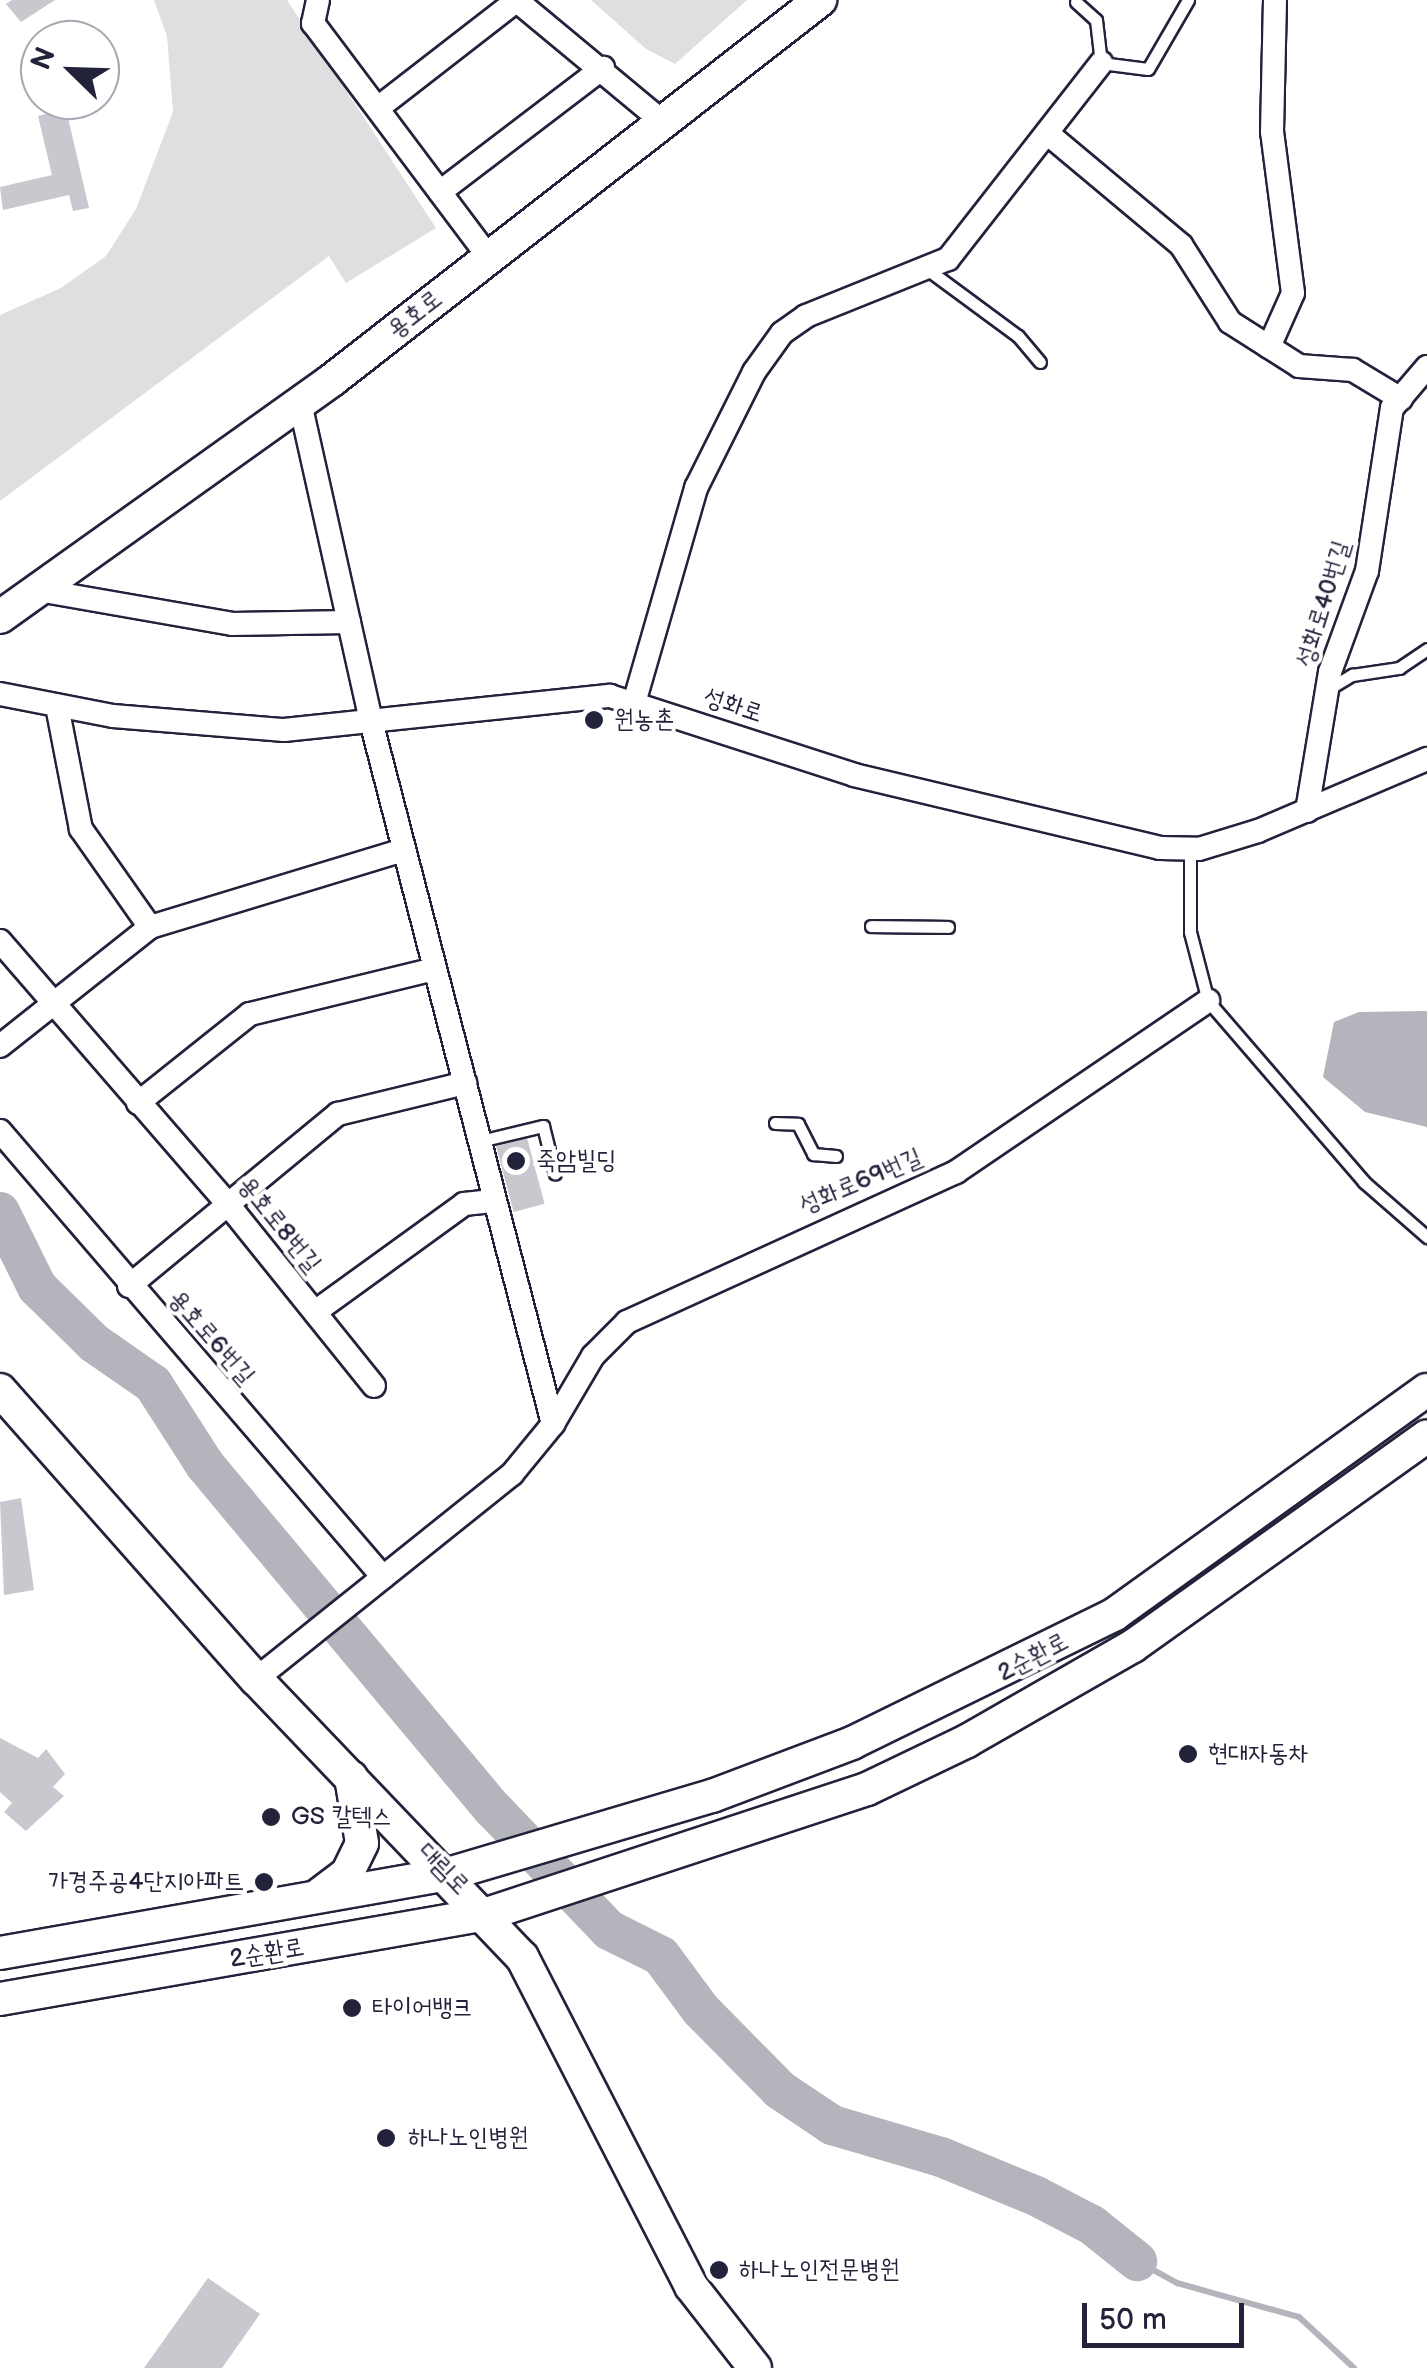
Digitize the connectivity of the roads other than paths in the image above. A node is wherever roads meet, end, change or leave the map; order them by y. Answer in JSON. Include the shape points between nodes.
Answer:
{"nodes":[{"id":1,"x":318,"y":0,"type":"edge"},
{"id":2,"x":516,"y":0,"type":"edge"},
{"id":3,"x":820,"y":0,"type":"edge"},
{"id":4,"x":1188,"y":0,"type":"edge"},
{"id":5,"x":1275,"y":0,"type":"edge"},
{"id":6,"x":1076,"y":2,"type":"edge"},
{"id":7,"x":1101,"y":63,"type":"junction"},
{"id":8,"x":603,"y":68,"type":"junction"},
{"id":9,"x":378,"y":108,"type":"junction"},
{"id":10,"x":664,"y":123,"type":"junction"},
{"id":11,"x":1047,"y":133,"type":"junction"},
{"id":12,"x":440,"y":192,"type":"junction"},
{"id":13,"x":489,"y":258,"type":"junction"},
{"id":14,"x":928,"y":269,"type":"junction"},
{"id":15,"x":1269,"y":346,"type":"junction"},
{"id":16,"x":1040,"y":362,"type":"dead end"},
{"id":17,"x":1427,"y":367,"type":"edge"},
{"id":18,"x":1401,"y":400,"type":"junction"},
{"id":19,"x":300,"y":403,"type":"junction"},
{"id":20,"x":15,"y":600,"type":"edge"},
{"id":21,"x":348,"y":622,"type":"junction"},
{"id":22,"x":1427,"y":648,"type":"edge"},
{"id":23,"x":1327,"y":690,"type":"junction"},
{"id":24,"x":0,"y":694,"type":"edge"},
{"id":25,"x":634,"y":703,"type":"junction"},
{"id":26,"x":56,"y":706,"type":"junction"},
{"id":27,"x":372,"y":725,"type":"junction"},
{"id":28,"x":1427,"y":759,"type":"edge"},
{"id":29,"x":1307,"y":810,"type":"junction"},
{"id":30,"x":1190,"y":849,"type":"junction"},
{"id":31,"x":404,"y":850,"type":"junction"},
{"id":32,"x":872,"y":926,"type":"dead end"},
{"id":33,"x":150,"y":927,"type":"junction"},
{"id":34,"x":948,"y":927,"type":"dead end"},
{"id":35,"x":0,"y":942,"type":"edge"},
{"id":36,"x":435,"y":969,"type":"junction"},
{"id":37,"x":1208,"y":1000,"type":"junction"},
{"id":38,"x":52,"y":1005,"type":"junction"},
{"id":39,"x":0,"y":1046,"type":"edge"},
{"id":40,"x":465,"y":1084,"type":"junction"},
{"id":41,"x":138,"y":1103,"type":"junction"},
{"id":42,"x":775,"y":1124,"type":"dead end"},
{"id":43,"x":0,"y":1131,"type":"edge"},
{"id":44,"x":480,"y":1141,"type":"junction"},
{"id":45,"x":836,"y":1156,"type":"dead end"},
{"id":46,"x":555,"y":1174,"type":"dead end"},
{"id":47,"x":495,"y":1201,"type":"junction"},
{"id":48,"x":226,"y":1202,"type":"junction"},
{"id":49,"x":1427,"y":1237,"type":"edge"},
{"id":50,"x":130,"y":1286,"type":"junction"},
{"id":51,"x":314,"y":1312,"type":"junction"},
{"id":52,"x":374,"y":1386,"type":"dead end"},
{"id":53,"x":0,"y":1390,"type":"edge"},
{"id":54,"x":1427,"y":1390,"type":"edge"},
{"id":55,"x":553,"y":1424,"type":"junction"},
{"id":56,"x":1427,"y":1436,"type":"edge"},
{"id":57,"x":384,"y":1578,"type":"junction"},
{"id":58,"x":256,"y":1679,"type":"junction"},
{"id":59,"x":349,"y":1773,"type":"junction"},
{"id":60,"x":448,"y":1874,"type":"junction"},
{"id":61,"x":313,"y":1898,"type":"junction"},
{"id":62,"x":487,"y":1914,"type":"junction"},
{"id":63,"x":0,"y":1952,"type":"edge"},
{"id":64,"x":0,"y":1999,"type":"edge"},
{"id":65,"x":755,"y":2368,"type":"edge"}],
"edges":[{"from":1,"to":9,"type":"street","via":[[314,23]]},
{"from":2,"to":8,"type":"street"},
{"from":2,"to":9,"type":"street"},
{"from":3,"to":10,"type":"street","name":"용호로"},
{"from":4,"to":7,"type":"lane","via":[[1148,70]]},
{"from":5,"to":15,"type":"street","via":[[1272,132],[1293,293]]},
{"from":6,"to":7,"type":"lane","via":[[1096,20]]},
{"from":7,"to":11,"type":"street"},
{"from":8,"to":10,"type":"street"},
{"from":8,"to":12,"type":"street"},
{"from":9,"to":12,"type":"street"},
{"from":10,"to":13,"type":"street","name":"용호로"},
{"from":11,"to":14,"type":"street","via":[[948,259]]},
{"from":11,"to":15,"type":"street","via":[[1181,245],[1230,322]]},
{"from":12,"to":13,"type":"street"},
{"from":13,"to":19,"type":"street","name":"용호로"},
{"from":14,"to":16,"type":"lane","via":[[1018,336]]},
{"from":14,"to":25,"type":"street","via":[[806,316],[782,334],[754,372],[696,488]]},
{"from":15,"to":18,"type":"street","via":[[1299,366],[1354,370]]},
{"from":17,"to":18,"type":"street","name":"성화로40번길"},
{"from":18,"to":23,"type":"street","name":"성화로40번길","via":[[1392,408],[1367,570]]},
{"from":19,"to":20,"type":"street","name":"용호로"},
{"from":19,"to":21,"type":"street"},
{"from":20,"to":21,"type":"street","via":[[232,624]]},
{"from":21,"to":27,"type":"street"},
{"from":22,"to":23,"type":"lane","via":[[1399,668],[1352,675]]},
{"from":23,"to":29,"type":"street","name":"성화로40번길"},
{"from":24,"to":26,"type":"street","name":"성화로"},
{"from":25,"to":27,"type":"street","name":"성화로","via":[[610,696],[541,699]]},
{"from":25,"to":30,"type":"street","name":"성화로","via":[[854,775],[1027,820]]},
{"from":26,"to":27,"type":"street","name":"성화로","via":[[218,729]]},
{"from":26,"to":33,"type":"street","via":[[81,829]]},
{"from":27,"to":31,"type":"street"},
{"from":28,"to":29,"type":"street","name":"성화로"},
{"from":29,"to":30,"type":"street","name":"성화로"},
{"from":30,"to":37,"type":"lane","via":[[1190,932]]},
{"from":31,"to":33,"type":"street"},
{"from":31,"to":36,"type":"street"},
{"from":32,"to":34,"type":"lane"},
{"from":33,"to":38,"type":"street"},
{"from":35,"to":38,"type":"street","name":"용호로8번길"},
{"from":36,"to":40,"type":"street"},
{"from":36,"to":41,"type":"street","via":[[250,1014]]},
{"from":37,"to":49,"type":"lane","via":[[1364,1182]]},
{"from":37,"to":55,"type":"street","name":"성화로69번길","via":[[956,1172],[627,1322],[593,1356]]},
{"from":38,"to":39,"type":"street"},
{"from":38,"to":41,"type":"street","name":"용호로8번길"},
{"from":40,"to":44,"type":"street"},
{"from":40,"to":48,"type":"street","via":[[338,1114]]},
{"from":41,"to":48,"type":"street","name":"용호로8번길"},
{"from":42,"to":45,"type":"lane","via":[[798,1124],[813,1154]]},
{"from":43,"to":50,"type":"street","name":"용호로6번길"},
{"from":44,"to":46,"type":"lane","via":[[544,1126]]},
{"from":44,"to":47,"type":"street"},
{"from":47,"to":51,"type":"street","via":[[464,1204]]},
{"from":47,"to":55,"type":"street"},
{"from":48,"to":50,"type":"street"},
{"from":48,"to":51,"type":"street","name":"용호로8번길"},
{"from":50,"to":57,"type":"street","name":"용호로6번길"},
{"from":51,"to":52,"type":"street","name":"용호로8번길"},
{"from":53,"to":58,"type":"street","name":"대림로"},
{"from":54,"to":60,"type":"street","name":"2순환로","via":[[1214,1548],[1115,1614],[1006,1673],[852,1743],[712,1796]]},
{"from":55,"to":57,"type":"street","name":"성화로69번길","via":[[512,1474]]},
{"from":56,"to":62,"type":"street","name":"2순환로","via":[[1234,1580],[967,1741],[867,1788],[722,1841]]},
{"from":57,"to":58,"type":"street","name":"성화로69번길"},
{"from":58,"to":59,"type":"street","name":"대림로"},
{"from":59,"to":60,"type":"street","name":"대림로"},
{"from":59,"to":61,"type":"street","via":[[363,1819],[359,1854],[340,1882]]},
{"from":60,"to":61,"type":"street","name":"2순환로"},
{"from":60,"to":62,"type":"street","name":"대림로"},
{"from":61,"to":63,"type":"street","name":"2순환로"},
{"from":62,"to":64,"type":"street","name":"2순환로"},
{"from":62,"to":65,"type":"street","name":"대림로","via":[[529,1968],[691,2286]]}]}
